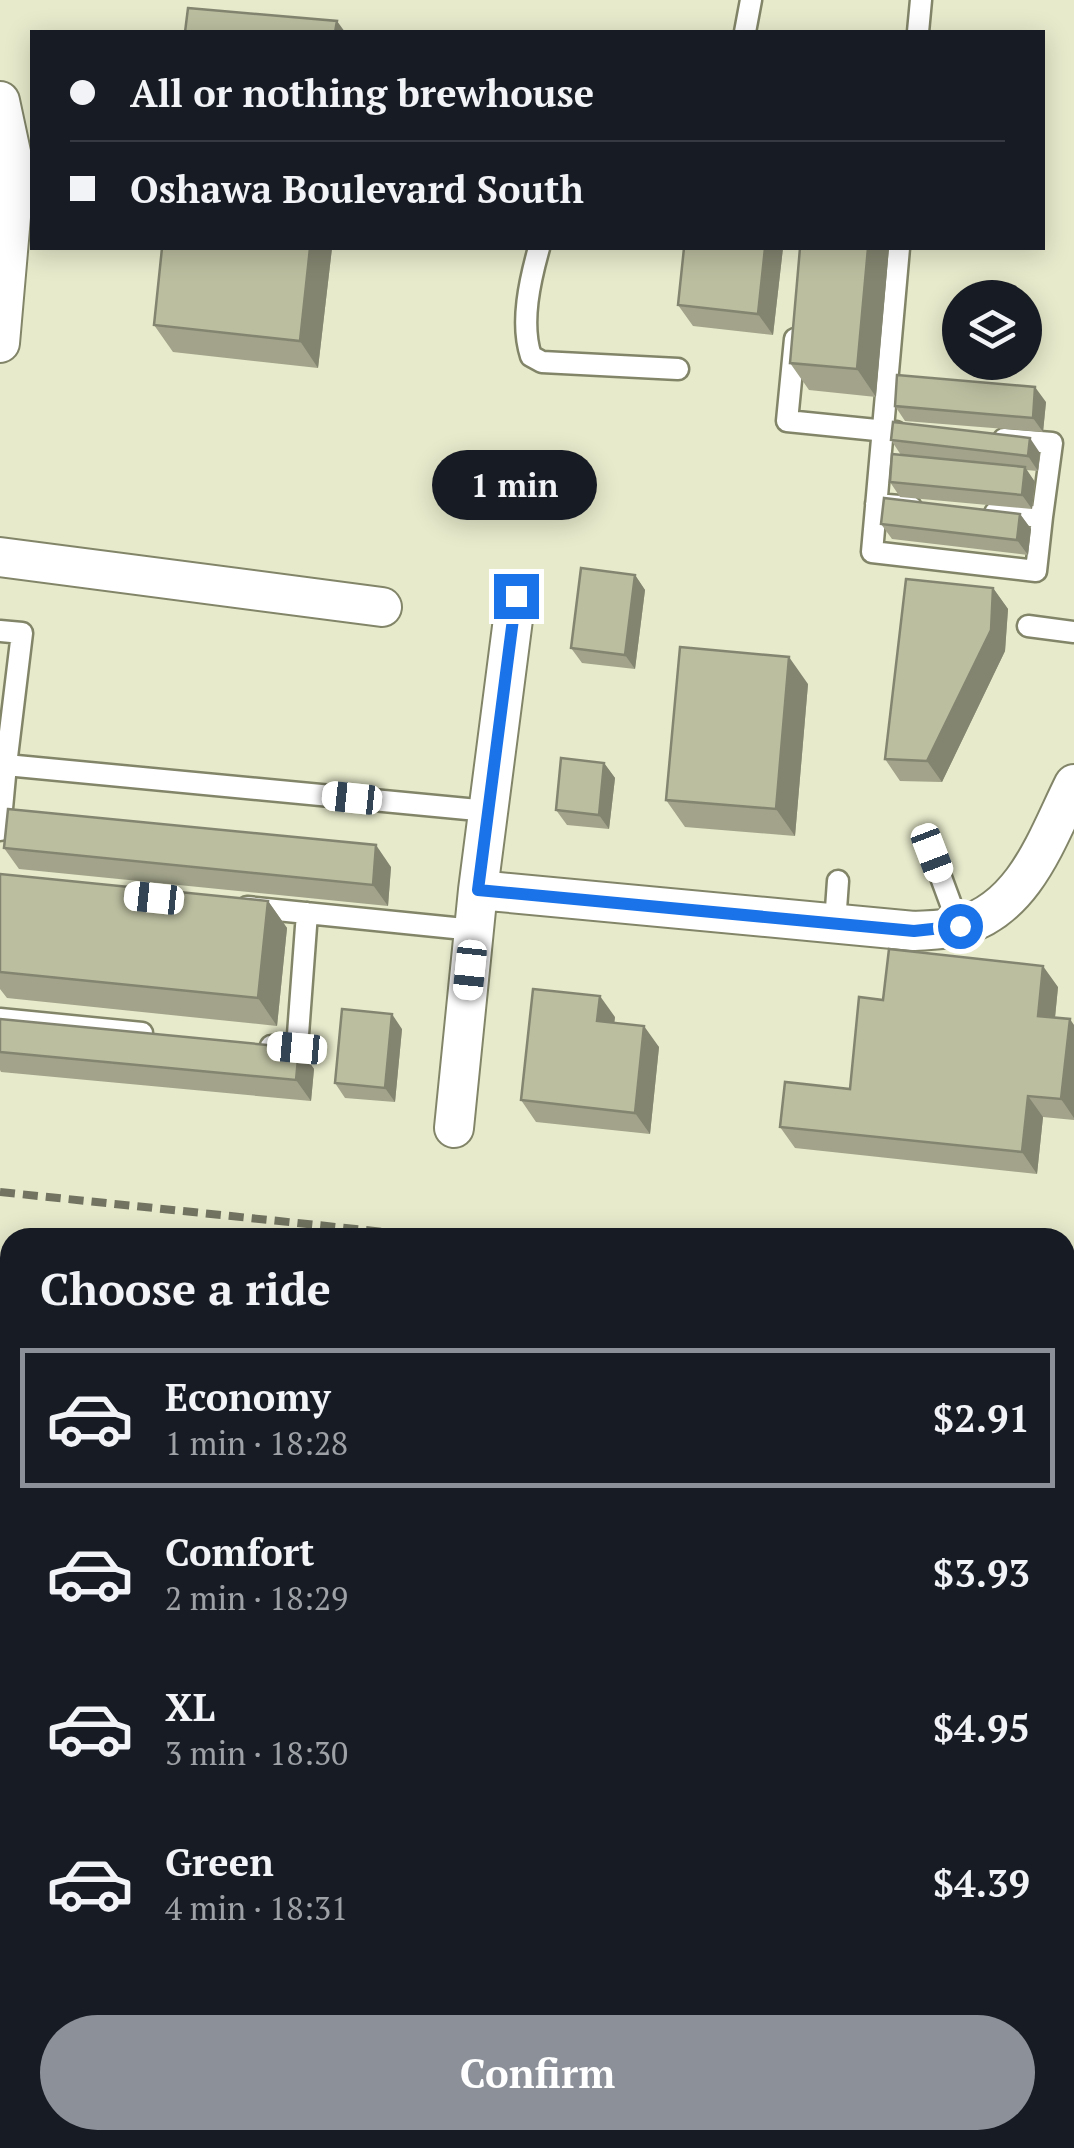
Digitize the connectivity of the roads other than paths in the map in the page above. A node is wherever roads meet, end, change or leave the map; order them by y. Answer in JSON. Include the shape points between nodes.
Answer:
{"nodes":[{"id":1,"x":751,"y":0,"type":"edge"},
{"id":2,"x":921,"y":0,"type":"edge"},
{"id":3,"x":744,"y":30,"type":"edge"},
{"id":4,"x":918,"y":30,"type":"edge"},
{"id":5,"x":0,"y":102,"type":"edge"},
{"id":6,"x":538,"y":250,"type":"edge"},
{"id":7,"x":899,"y":250,"type":"edge"},
{"id":8,"x":796,"y":324,"type":"edge"},
{"id":9,"x":0,"y":344,"type":"edge"},
{"id":10,"x":678,"y":369,"type":"dead end"},
{"id":11,"x":883,"y":431,"type":"junction"},
{"id":12,"x":920,"y":434,"type":"edge"},
{"id":13,"x":977,"y":438,"type":"edge"},
{"id":14,"x":876,"y":504,"type":"junction"},
{"id":15,"x":932,"y":508,"type":"edge"},
{"id":16,"x":968,"y":511,"type":"edge"},
{"id":17,"x":1042,"y":517,"type":"junction"},
{"id":18,"x":0,"y":557,"type":"edge"},
{"id":19,"x":516,"y":596,"type":"dead end"},
{"id":20,"x":382,"y":606,"type":"dead end"},
{"id":21,"x":1028,"y":626,"type":"dead end"},
{"id":22,"x":0,"y":631,"type":"edge"},
{"id":23,"x":1074,"y":632,"type":"edge"},
{"id":24,"x":3,"y":764,"type":"edge"},
{"id":25,"x":1074,"y":784,"type":"edge"},
{"id":26,"x":488,"y":811,"type":"junction"},
{"id":27,"x":0,"y":830,"type":"edge"},
{"id":28,"x":932,"y":853,"type":"dead end"},
{"id":29,"x":838,"y":881,"type":"dead end"},
{"id":30,"x":478,"y":890,"type":"junction"},
{"id":31,"x":230,"y":906,"type":"edge"},
{"id":32,"x":307,"y":913,"type":"junction"},
{"id":33,"x":835,"y":923,"type":"junction"},
{"id":34,"x":960,"y":926,"type":"junction"},
{"id":35,"x":474,"y":930,"type":"junction"},
{"id":36,"x":0,"y":1019,"type":"edge"},
{"id":37,"x":158,"y":1034,"type":"edge"},
{"id":38,"x":258,"y":1044,"type":"edge"},
{"id":39,"x":454,"y":1128,"type":"dead end"}],
"edges":[{"from":1,"to":3,"type":"lane"},
{"from":2,"to":4,"type":"lane"},
{"from":5,"to":9,"type":"street","via":[[15,172]]},
{"from":6,"to":10,"type":"lane","via":[[529,283],[531,356],[542,362]]},
{"from":7,"to":11,"type":"lane"},
{"from":8,"to":11,"type":"lane","via":[[787,421]]},
{"from":11,"to":12,"type":"lane"},
{"from":11,"to":14,"type":"lane","via":[[890,462]]},
{"from":13,"to":17,"type":"lane","via":[[1052,442],[1038,476]]},
{"from":14,"to":15,"type":"lane"},
{"from":14,"to":17,"type":"lane","via":[[872,552],[1036,571]]},
{"from":16,"to":17,"type":"lane"},
{"from":18,"to":20,"type":"street"},
{"from":19,"to":26,"type":"street"},
{"from":21,"to":23,"type":"lane"},
{"from":22,"to":24,"type":"lane","via":[[22,633]]},
{"from":24,"to":26,"type":"lane"},
{"from":24,"to":27,"type":"lane"},
{"from":25,"to":34,"type":"street","via":[[1012,895]]},
{"from":26,"to":30,"type":"street"},
{"from":28,"to":34,"type":"lane"},
{"from":29,"to":33,"type":"lane"},
{"from":30,"to":33,"type":"street"},
{"from":30,"to":35,"type":"street"},
{"from":31,"to":32,"type":"lane"},
{"from":32,"to":35,"type":"lane"},
{"from":32,"to":38,"type":"lane","via":[[297,1048]]},
{"from":33,"to":34,"type":"street","via":[[914,931]]},
{"from":35,"to":39,"type":"street"},
{"from":36,"to":37,"type":"lane"}]}
